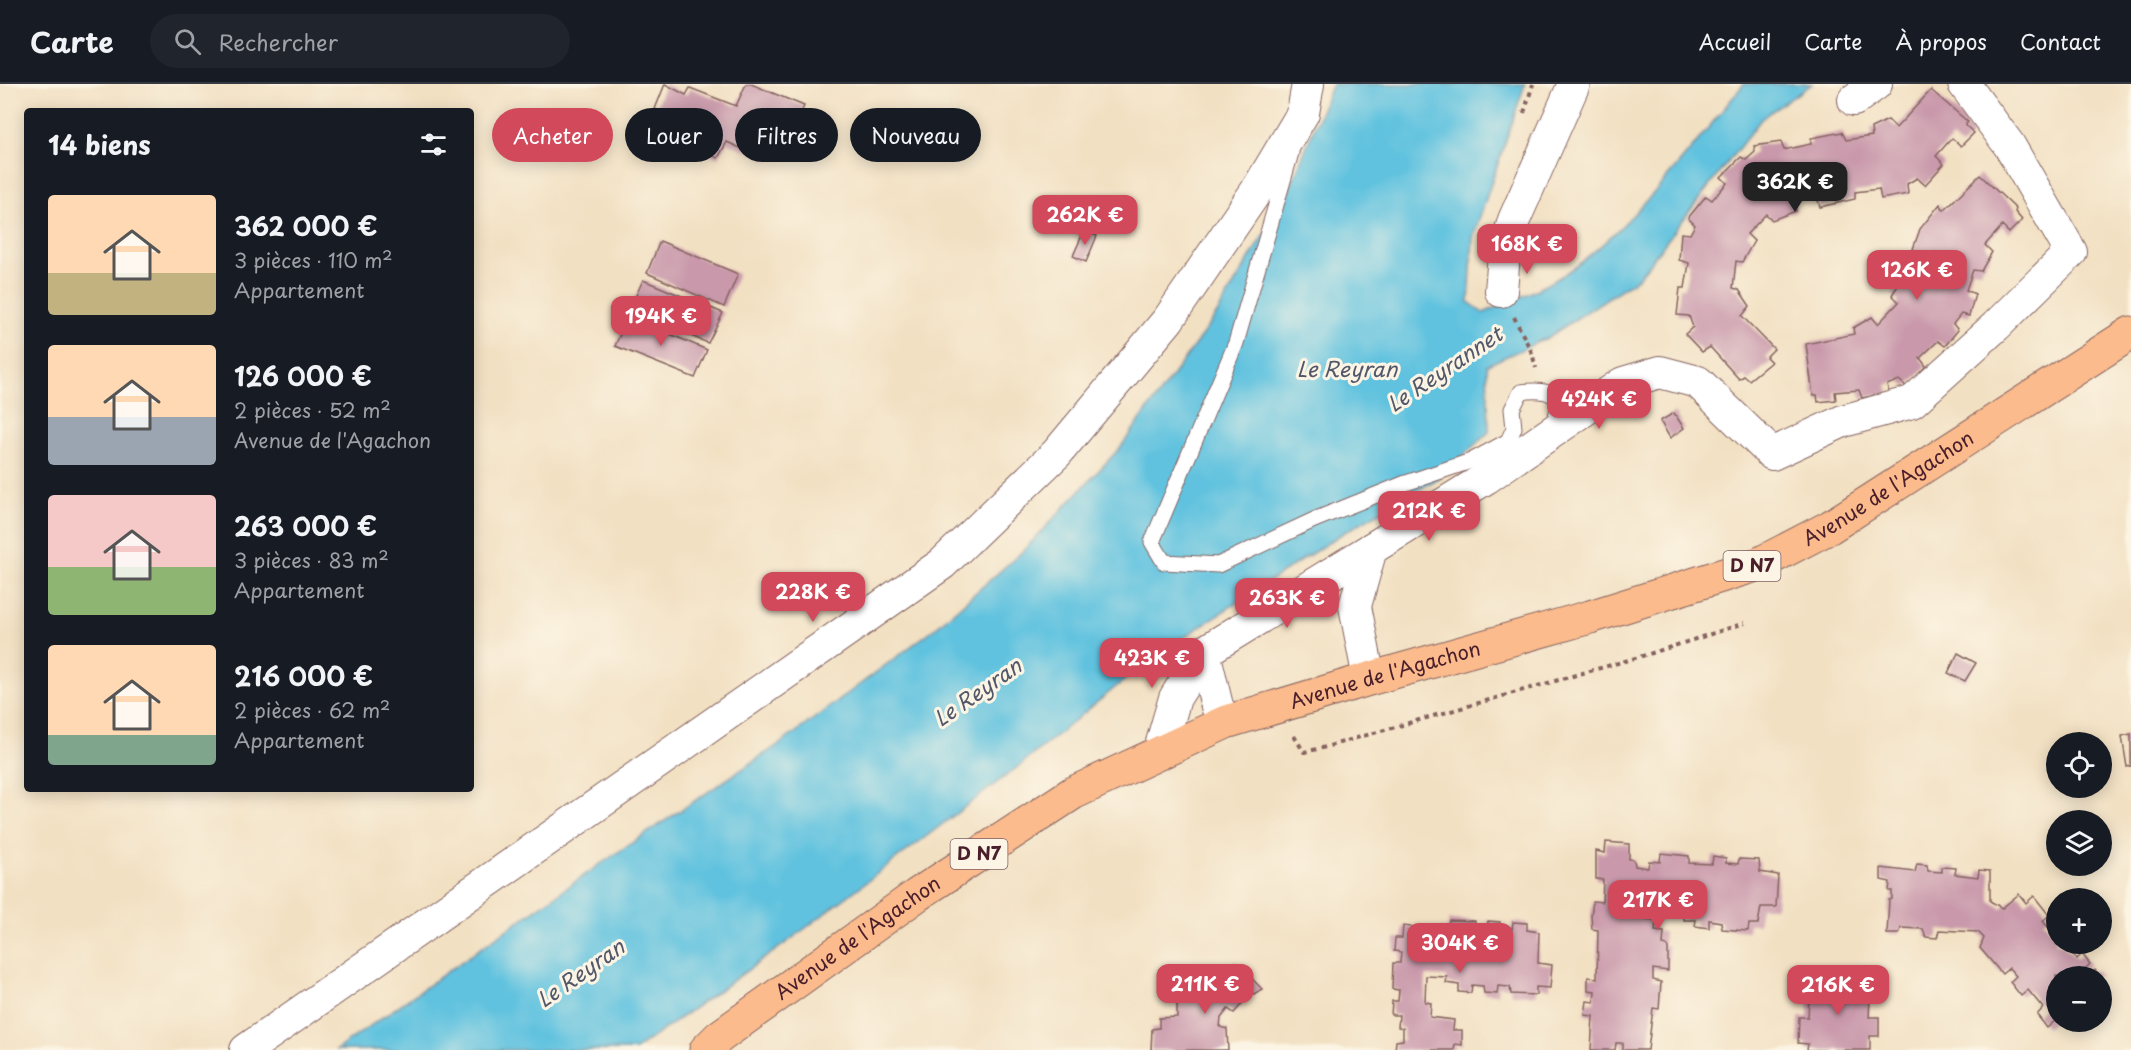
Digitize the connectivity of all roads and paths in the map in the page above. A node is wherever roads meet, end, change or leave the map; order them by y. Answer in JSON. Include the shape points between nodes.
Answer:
{"nodes":[{"id":1,"x":1574,"y":84,"type":"edge"},
{"id":2,"x":1964,"y":84,"type":"edge"},
{"id":3,"x":1305,"y":98,"type":"edge"},
{"id":4,"x":1501,"y":291,"type":"joint"},
{"id":5,"x":2131,"y":333,"type":"edge"},
{"id":6,"x":2131,"y":339,"type":"edge"},
{"id":7,"x":1532,"y":353,"type":"dead end"},
{"id":8,"x":2093,"y":360,"type":"junction"},
{"id":9,"x":1546,"y":437,"type":"junction"},
{"id":10,"x":1371,"y":549,"type":"junction"},
{"id":11,"x":1745,"y":622,"type":"dead end"},
{"id":12,"x":1204,"y":652,"type":"junction"},
{"id":13,"x":1369,"y":679,"type":"junction"},
{"id":14,"x":1278,"y":706,"type":"junction"},
{"id":15,"x":1226,"y":722,"type":"junction"},
{"id":16,"x":1159,"y":753,"type":"junction"},
{"id":17,"x":246,"y":1050,"type":"edge"},
{"id":18,"x":706,"y":1050,"type":"edge"}],
"edges":[{"from":1,"to":4,"type":"street","via":[[1514,220],[1504,254]]},
{"from":2,"to":9,"type":"street","via":[[2009,145],[2071,252],[1996,327],[1912,402],[1843,422],[1772,454],[1698,382],[1660,372],[1623,383]]},
{"from":3,"to":9,"type":"lane","via":[[1236,344],[1152,542],[1164,562],[1218,565],[1314,520],[1471,461],[1508,441],[1514,428],[1512,409],[1521,392],[1541,389],[1554,394],[1559,412]]},
{"from":3,"to":17,"type":"street","via":[[1257,190],[1168,320],[1057,453],[942,564]]},
{"from":4,"to":7,"type":"path"},
{"from":5,"to":8,"type":"main road","name":"Avenue de l'Agachon","number":"D N7"},
{"from":6,"to":8,"type":"main road","name":"Avenue de l'Agachon","number":"D N7"},
{"from":8,"to":13,"type":"main road","name":"Avenue de l'Agachon","number":"D N7","via":[[1830,527],[1759,564],[1590,617]]},
{"from":9,"to":10,"type":"street"},
{"from":10,"to":12,"type":"street"},
{"from":10,"to":13,"type":"street","via":[[1354,606]]},
{"from":11,"to":14,"type":"path","via":[[1649,654],[1304,752]]},
{"from":12,"to":15,"type":"street","via":[[1216,706]]},
{"from":12,"to":16,"type":"street","via":[[1175,698]]},
{"from":13,"to":14,"type":"main road","name":"Avenue de l'Agachon","number":"D N7"},
{"from":14,"to":15,"type":"main road","name":"Avenue de l'Agachon","number":"D N7"},
{"from":15,"to":16,"type":"main road","name":"Avenue de l'Agachon","number":"D N7"},
{"from":16,"to":18,"type":"main road","name":"Avenue de l'Agachon","number":"D N7","via":[[1073,793],[917,895]]}]}
